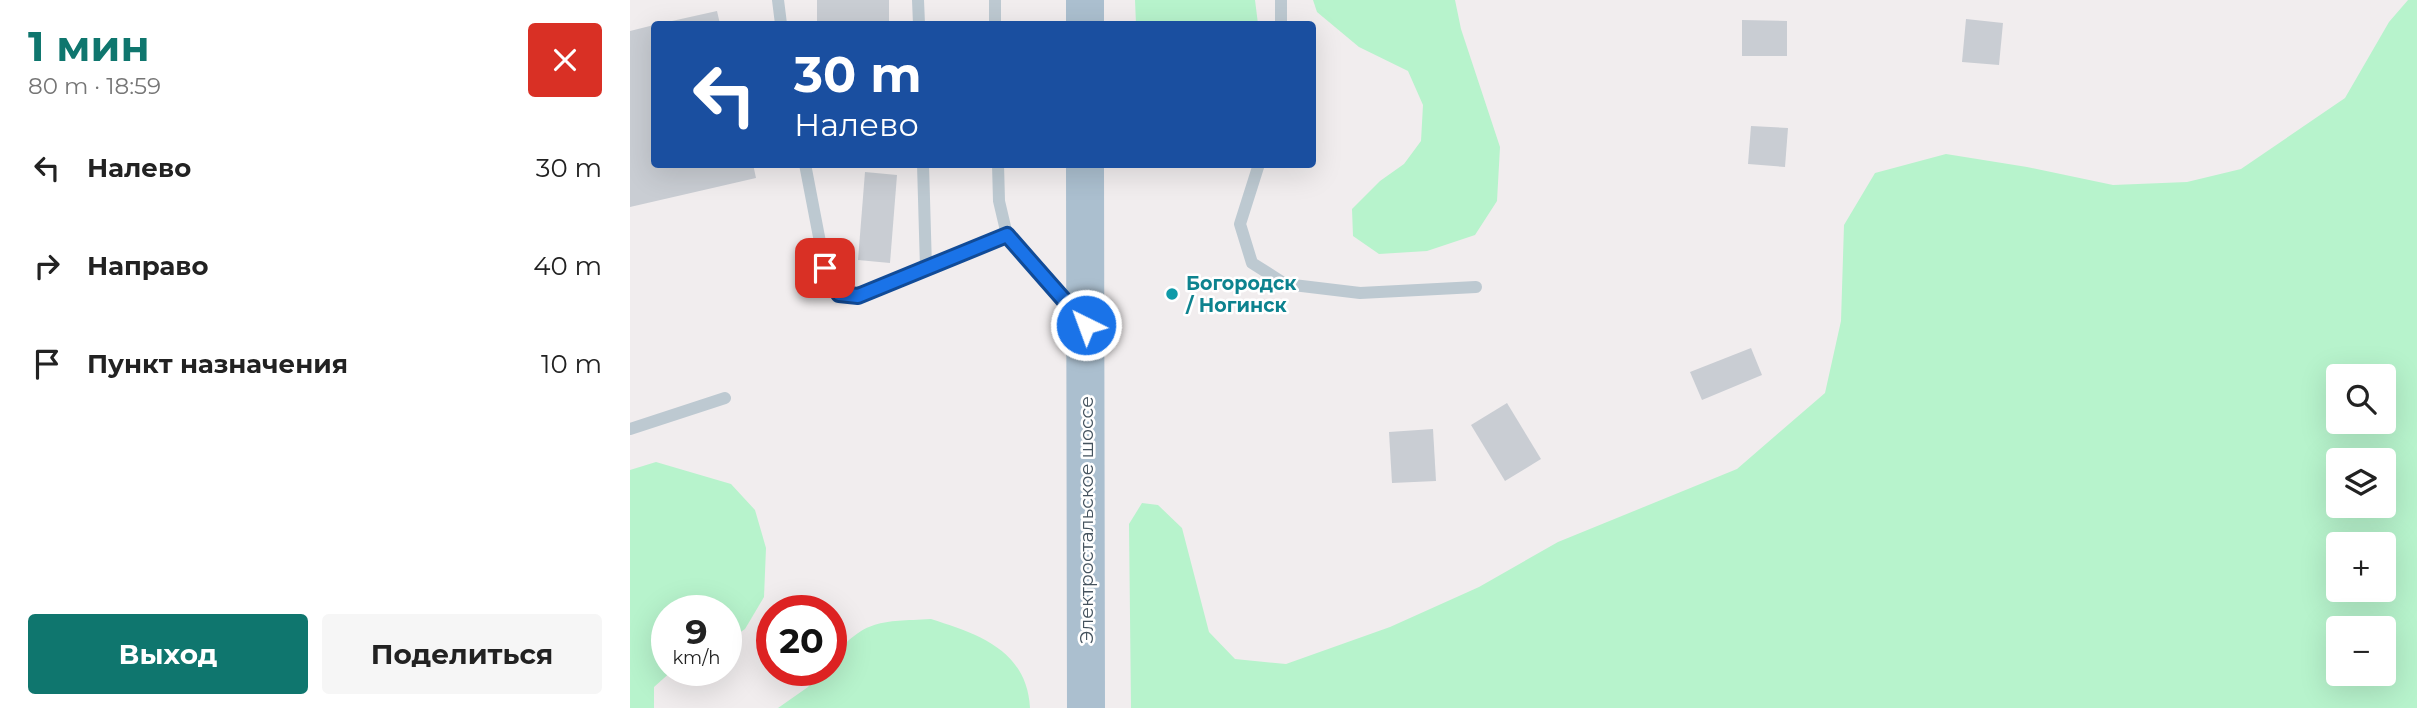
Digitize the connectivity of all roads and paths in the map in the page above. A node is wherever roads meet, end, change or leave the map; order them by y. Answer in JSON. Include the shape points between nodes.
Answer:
{"nodes":[{"id":1,"x":778,"y":0,"type":"edge"},
{"id":2,"x":918,"y":0,"type":"edge"},
{"id":3,"x":995,"y":0,"type":"edge"},
{"id":4,"x":1085,"y":0,"type":"edge"},
{"id":5,"x":1281,"y":0,"type":"edge"},
{"id":6,"x":781,"y":21,"type":"edge"},
{"id":7,"x":919,"y":21,"type":"edge"},
{"id":8,"x":995,"y":21,"type":"edge"},
{"id":9,"x":1085,"y":21,"type":"edge"},
{"id":10,"x":1281,"y":21,"type":"edge"},
{"id":11,"x":806,"y":168,"type":"edge"},
{"id":12,"x":923,"y":168,"type":"edge"},
{"id":13,"x":998,"y":168,"type":"edge"},
{"id":14,"x":1086,"y":168,"type":"edge"},
{"id":15,"x":1258,"y":168,"type":"edge"},
{"id":16,"x":1007,"y":235,"type":"junction"},
{"id":17,"x":926,"y":268,"type":"junction"},
{"id":18,"x":1476,"y":287,"type":"dead end"},
{"id":19,"x":1086,"y":325,"type":"junction"},
{"id":20,"x":725,"y":398,"type":"dead end"},
{"id":21,"x":630,"y":429,"type":"edge"},
{"id":22,"x":1086,"y":708,"type":"edge"}],
"edges":[{"from":1,"to":6,"type":"lane"},
{"from":2,"to":7,"type":"lane"},
{"from":3,"to":8,"type":"lane"},
{"from":4,"to":9,"type":"main road"},
{"from":5,"to":10,"type":"lane"},
{"from":11,"to":17,"type":"lane","via":[[825,268],[839,294],[858,296]]},
{"from":12,"to":17,"type":"lane"},
{"from":13,"to":16,"type":"lane"},
{"from":14,"to":19,"type":"main road","name":"Электростальское шоссе"},
{"from":15,"to":18,"type":"lane","via":[[1240,224],[1252,263],[1285,284],[1360,293]]},
{"from":16,"to":17,"type":"lane"},
{"from":16,"to":19,"type":"lane"},
{"from":19,"to":22,"type":"main road","name":"Электростальское шоссе"},
{"from":20,"to":21,"type":"lane"}]}
